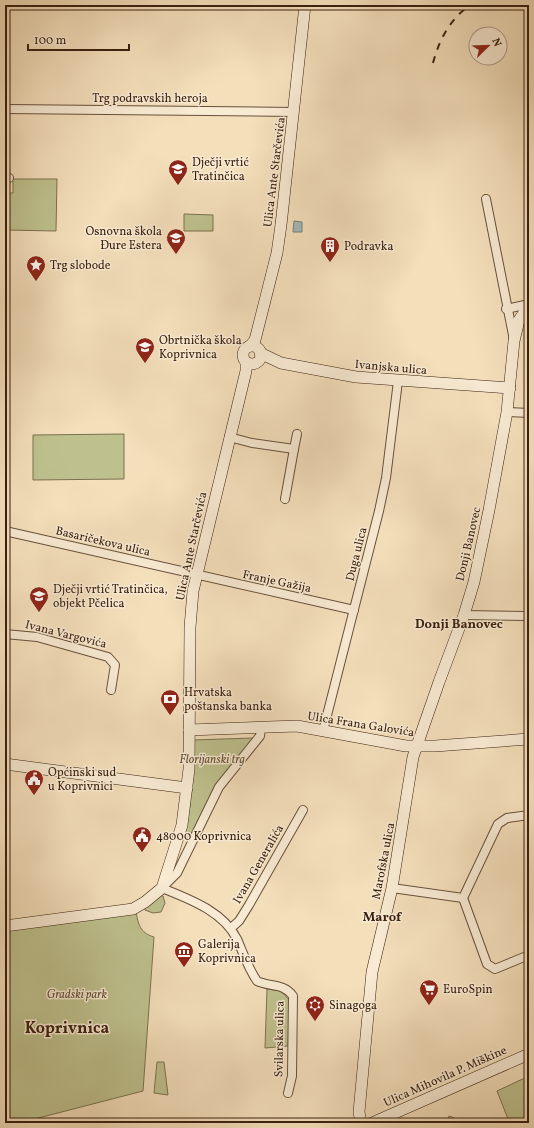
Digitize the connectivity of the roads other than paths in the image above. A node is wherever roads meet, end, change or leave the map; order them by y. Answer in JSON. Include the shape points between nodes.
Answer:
{"nodes":[{"id":1,"x":305,"y":5,"type":"edge"},
{"id":2,"x":5,"y":109,"type":"edge"},
{"id":3,"x":294,"y":112,"type":"junction"},
{"id":4,"x":486,"y":199,"type":"dead end"},
{"id":5,"x":529,"y":304,"type":"edge"},
{"id":6,"x":506,"y":308,"type":"junction"},
{"id":7,"x":514,"y":341,"type":"junction"},
{"id":8,"x":253,"y":356,"type":"junction"},
{"id":9,"x":398,"y":381,"type":"junction"},
{"id":10,"x":510,"y":388,"type":"junction"},
{"id":11,"x":507,"y":412,"type":"junction"},
{"id":12,"x":529,"y":413,"type":"edge"},
{"id":13,"x":297,"y":434,"type":"dead end"},
{"id":14,"x":230,"y":438,"type":"junction"},
{"id":15,"x":294,"y":449,"type":"junction"},
{"id":16,"x":285,"y":499,"type":"dead end"},
{"id":17,"x":5,"y":531,"type":"edge"},
{"id":18,"x":196,"y":575,"type":"junction"},
{"id":19,"x":354,"y":610,"type":"junction"},
{"id":20,"x":464,"y":616,"type":"junction"},
{"id":21,"x":529,"y":616,"type":"edge"},
{"id":22,"x":5,"y":634,"type":"edge"},
{"id":23,"x":111,"y":690,"type":"dead end"},
{"id":24,"x":261,"y":728,"type":"junction"},
{"id":25,"x":189,"y":730,"type":"junction"},
{"id":26,"x":324,"y":731,"type":"junction"},
{"id":27,"x":529,"y":739,"type":"edge"},
{"id":28,"x":417,"y":746,"type":"junction"},
{"id":29,"x":5,"y":764,"type":"edge"},
{"id":30,"x":187,"y":788,"type":"junction"},
{"id":31,"x":303,"y":810,"type":"dead end"},
{"id":32,"x":529,"y":814,"type":"edge"},
{"id":33,"x":178,"y":839,"type":"junction"},
{"id":34,"x":192,"y":840,"type":"junction"},
{"id":35,"x":162,"y":888,"type":"junction"},
{"id":36,"x":392,"y":888,"type":"junction"},
{"id":37,"x":463,"y":898,"type":"junction"},
{"id":38,"x":5,"y":926,"type":"edge"},
{"id":39,"x":231,"y":928,"type":"junction"},
{"id":40,"x":529,"y":955,"type":"edge"},
{"id":41,"x":529,"y":1054,"type":"edge"},
{"id":42,"x":288,"y":1093,"type":"dead end"},
{"id":43,"x":361,"y":1123,"type":"edge"},
{"id":44,"x":372,"y":1123,"type":"edge"}],
"edges":[{"from":1,"to":3,"type":"main road","name":"Ulica Ante Starčevića"},
{"from":2,"to":3,"type":"street","name":"Trg podravskih heroja"},
{"from":3,"to":8,"type":"main road","name":"Ulica Ante Starčevića","via":[[279,239]]},
{"from":4,"to":6,"type":"street","name":"Donji Banovec"},
{"from":5,"to":6,"type":"street"},
{"from":5,"to":7,"type":"main road","name":"Donji Banovec","via":[[519,320]]},
{"from":6,"to":7,"type":"street","name":"Donji Banovec"},
{"from":7,"to":10,"type":"main road","name":"Donji Banovec"},
{"from":8,"to":9,"type":"main road","name":"Ivanjska ulica","via":[[356,377]]},
{"from":8,"to":14,"type":"main road","name":"Ulica Ante Starčevića"},
{"from":9,"to":10,"type":"main road","name":"Ivanjska ulica"},
{"from":9,"to":19,"type":"street","name":"Duga ulica","via":[[381,505]]},
{"from":10,"to":11,"type":"main road","name":"Donji Banovec"},
{"from":11,"to":12,"type":"street"},
{"from":11,"to":20,"type":"main road","name":"Donji Banovec","via":[[483,544]]},
{"from":13,"to":15,"type":"street"},
{"from":14,"to":15,"type":"street"},
{"from":14,"to":18,"type":"main road","name":"Ulica Ante Starčevića"},
{"from":15,"to":16,"type":"street"},
{"from":17,"to":18,"type":"street","name":"Basaričekova ulica"},
{"from":18,"to":19,"type":"street","name":"Franje Gažija"},
{"from":18,"to":25,"type":"main road","name":"Ulica Ante Starčevića","via":[[190,627]]},
{"from":19,"to":26,"type":"street","name":"Duga ulica"},
{"from":20,"to":21,"type":"street"},
{"from":20,"to":28,"type":"main road","name":"Donji Banovec"},
{"from":22,"to":23,"type":"street","name":"Ivana Vargovića","via":[[37,637],[108,657],[115,665]]},
{"from":24,"to":25,"type":"main road"},
{"from":24,"to":26,"type":"main road","name":"Ulica Frana Galovića","via":[[297,726]]},
{"from":24,"to":34,"type":"street","via":[[260,736],[219,787]]},
{"from":25,"to":30,"type":"main road"},
{"from":26,"to":28,"type":"main road","name":"Ulica Frana Galovića","via":[[403,746]]},
{"from":27,"to":28,"type":"main road","name":"Ulica Frana Galovića"},
{"from":28,"to":36,"type":"main road","name":"Marofska ulica","via":[[412,762]]},
{"from":29,"to":30,"type":"main road"},
{"from":30,"to":33,"type":"main road"},
{"from":31,"to":39,"type":"street","name":"Ivana Generalića","via":[[249,905]]},
{"from":32,"to":37,"type":"street","via":[[507,818],[498,824]]},
{"from":33,"to":34,"type":"street","via":[[188,843]]},
{"from":33,"to":35,"type":"main road"},
{"from":34,"to":35,"type":"street","via":[[177,873]]},
{"from":35,"to":38,"type":"main road","via":[[133,909]]},
{"from":35,"to":39,"type":"street","name":"Svilarska ulica","via":[[203,906]]},
{"from":36,"to":37,"type":"street"},
{"from":36,"to":43,"type":"main road","name":"Marofska ulica","via":[[371,978]]},
{"from":37,"to":40,"type":"street","via":[[487,964],[491,968],[495,969]]},
{"from":39,"to":42,"type":"street","name":"Svilarska ulica","via":[[257,981],[286,988],[293,996],[292,1076]]},
{"from":41,"to":44,"type":"main road","name":"Ulica Mihovila P. Miškine"}]}
